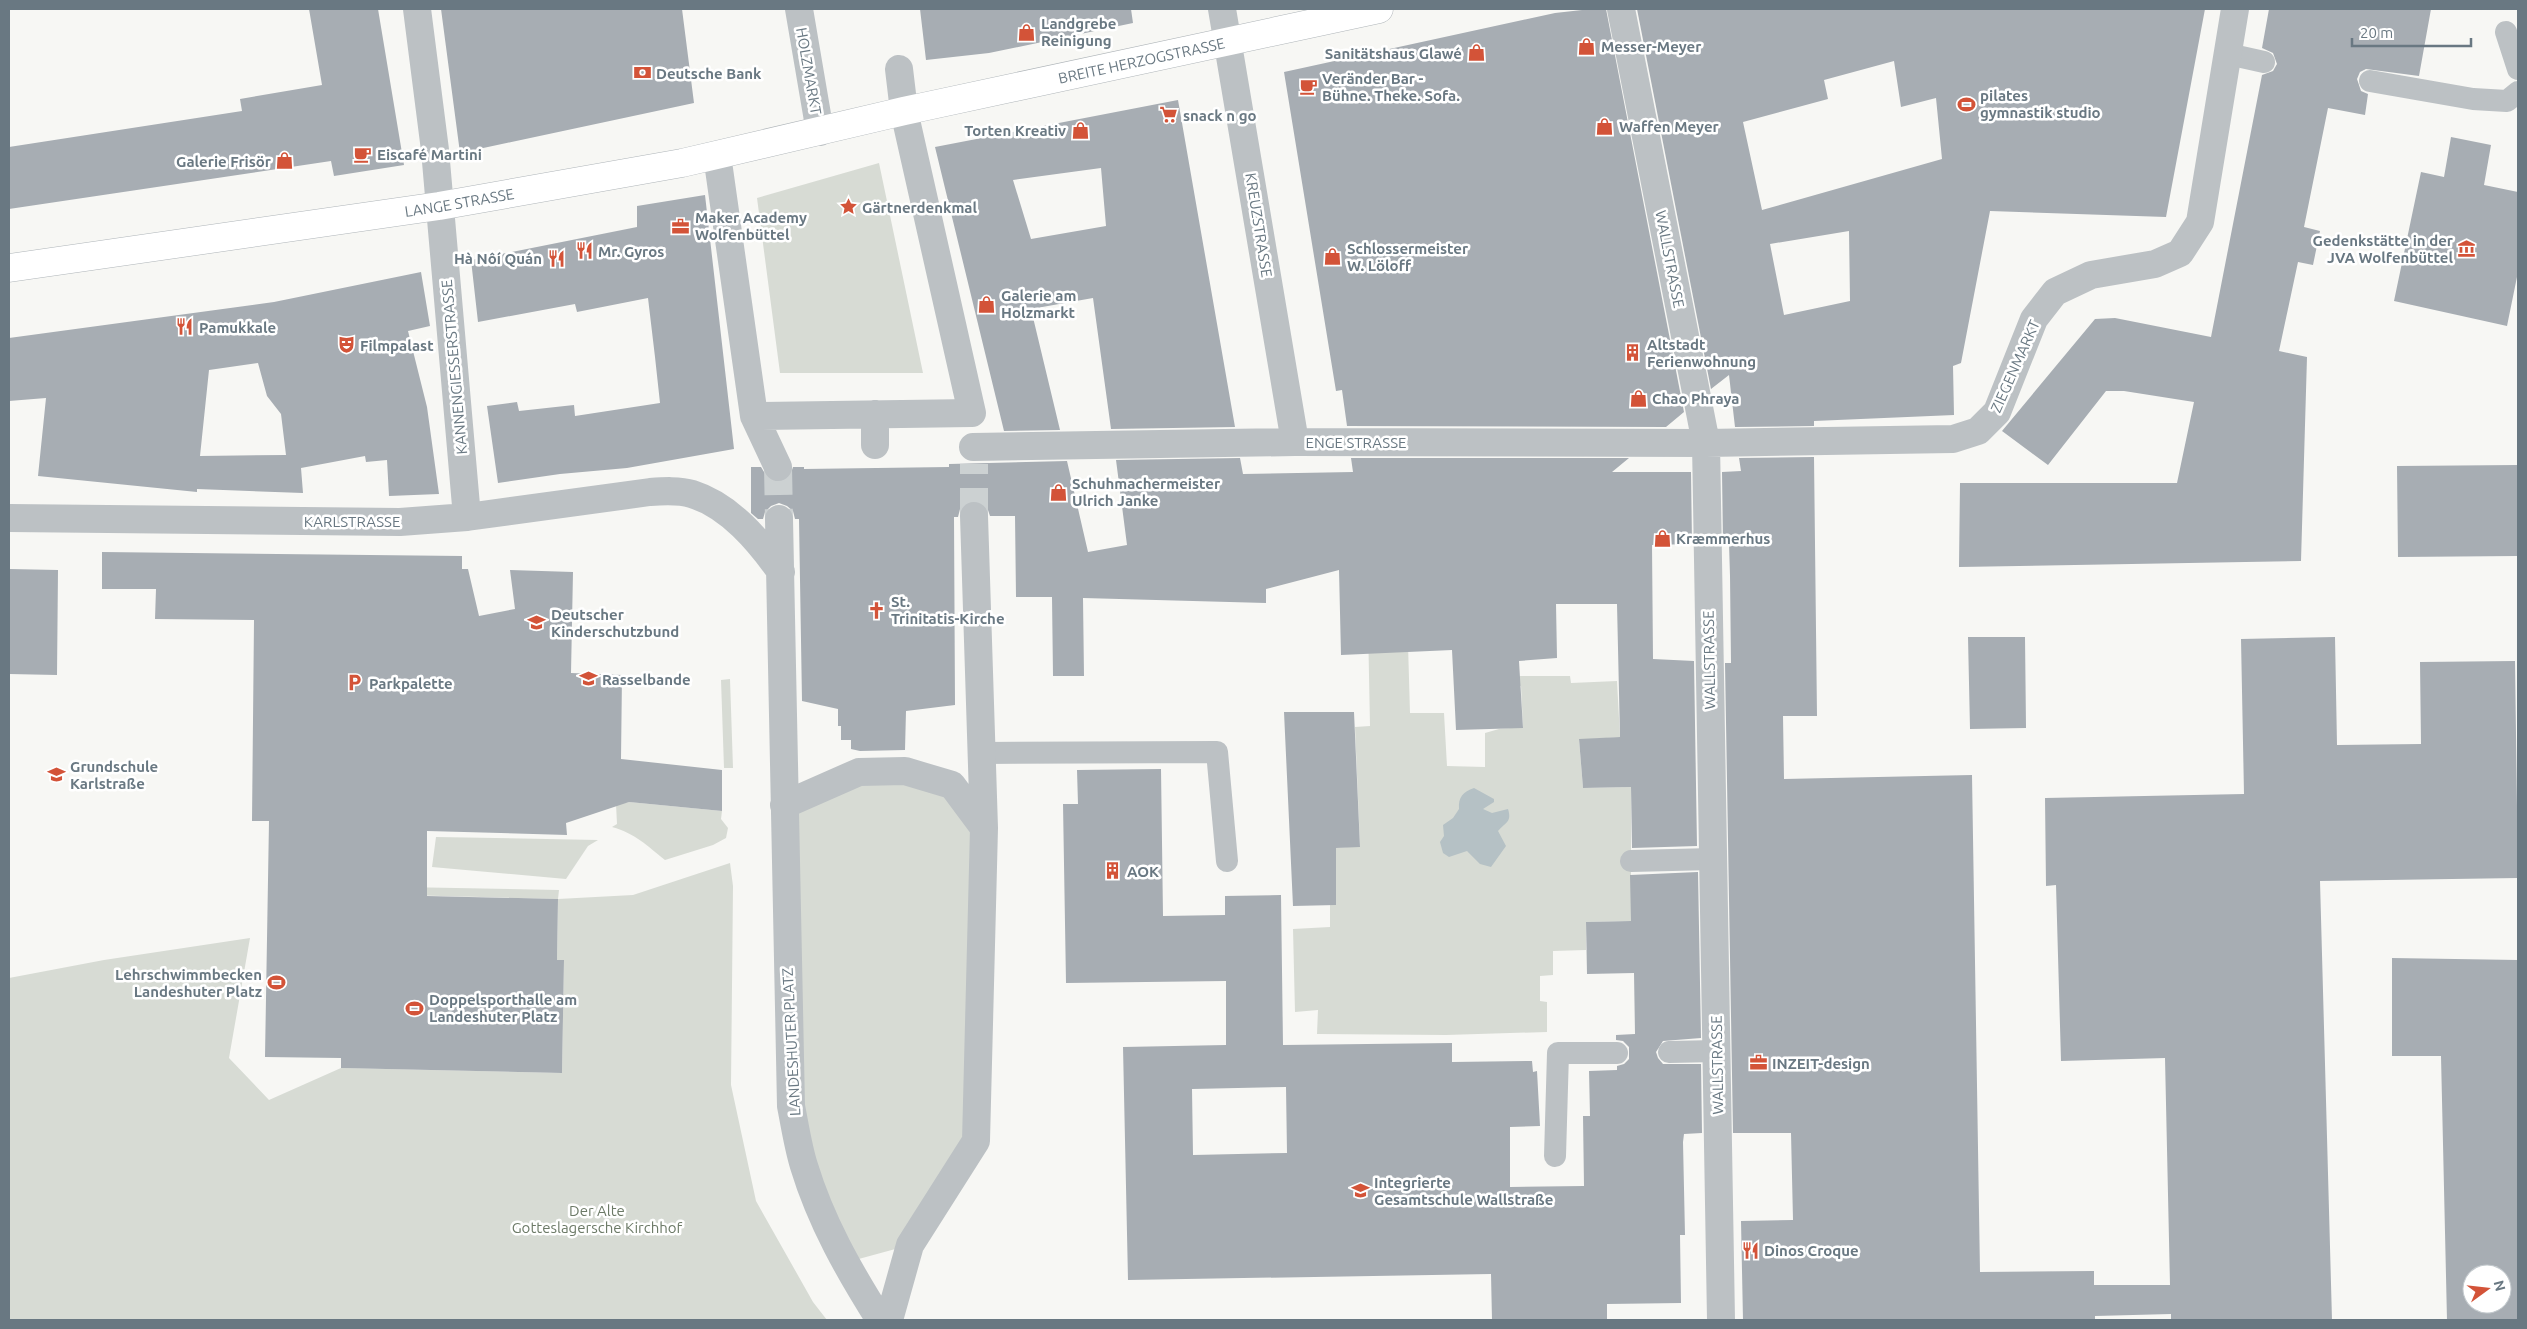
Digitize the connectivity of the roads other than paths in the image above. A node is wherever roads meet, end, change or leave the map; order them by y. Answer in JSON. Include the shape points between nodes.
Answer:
{"nodes":[{"id":1,"x":416,"y":9,"type":"edge"},
{"id":2,"x":798,"y":9,"type":"edge"},
{"id":3,"x":1222,"y":9,"type":"edge"},
{"id":4,"x":1378,"y":9,"type":"edge"},
{"id":5,"x":1622,"y":9,"type":"edge"},
{"id":6,"x":2235,"y":9,"type":"edge"},
{"id":7,"x":2506,"y":32,"type":"dead end"},
{"id":8,"x":1229,"y":42,"type":"junction"},
{"id":9,"x":2228,"y":54,"type":"junction"},
{"id":10,"x":2264,"y":62,"type":"dead end"},
{"id":11,"x":899,"y":69,"type":"dead end"},
{"id":12,"x":2518,"y":69,"type":"edge"},
{"id":13,"x":2370,"y":81,"type":"dead end"},
{"id":14,"x":2518,"y":92,"type":"edge"},
{"id":15,"x":904,"y":111,"type":"junction"},
{"id":16,"x":820,"y":132,"type":"junction"},
{"id":17,"x":717,"y":156,"type":"junction"},
{"id":18,"x":439,"y":206,"type":"junction"},
{"id":19,"x":9,"y":268,"type":"edge"},
{"id":20,"x":972,"y":413,"type":"junction"},
{"id":21,"x":875,"y":414,"type":"junction"},
{"id":22,"x":754,"y":416,"type":"junction"},
{"id":23,"x":1295,"y":442,"type":"junction"},
{"id":24,"x":1706,"y":444,"type":"junction"},
{"id":25,"x":876,"y":446,"type":"dead end"},
{"id":26,"x":778,"y":467,"type":"tunnel mouth"},
{"id":27,"x":974,"y":516,"type":"tunnel mouth"},
{"id":28,"x":467,"y":517,"type":"junction"},
{"id":29,"x":9,"y":518,"type":"edge"},
{"id":30,"x":779,"y":519,"type":"tunnel mouth"},
{"id":31,"x":781,"y":572,"type":"junction"},
{"id":32,"x":982,"y":753,"type":"junction"},
{"id":33,"x":784,"y":805,"type":"junction"},
{"id":34,"x":984,"y":828,"type":"junction"},
{"id":35,"x":1713,"y":859,"type":"junction"},
{"id":36,"x":1227,"y":861,"type":"dead end"},
{"id":37,"x":1632,"y":861,"type":"dead end"},
{"id":38,"x":1716,"y":1051,"type":"junction"},
{"id":39,"x":1669,"y":1052,"type":"dead end"},
{"id":40,"x":1617,"y":1053,"type":"dead end"},
{"id":41,"x":1555,"y":1156,"type":"dead end"},
{"id":42,"x":880,"y":1320,"type":"edge"},
{"id":43,"x":889,"y":1320,"type":"edge"},
{"id":44,"x":1721,"y":1320,"type":"edge"}],
"edges":[{"from":1,"to":18,"type":"street","name":"KANNENGIESSERSTRASSE"},
{"from":2,"to":16,"type":"street","name":"HOLZMARKT"},
{"from":3,"to":8,"type":"street","name":"KREUZSTRASSE"},
{"from":4,"to":8,"type":"street","name":"BREITE HERZOGSTRASSE"},
{"from":5,"to":24,"type":"street","name":"WALLSTRASSE"},
{"from":6,"to":9,"type":"street","name":"ZIEGENMARKT"},
{"from":7,"to":12,"type":"lane"},
{"from":8,"to":15,"type":"street","name":"BREITE HERZOGSTRASSE"},
{"from":8,"to":23,"type":"street","name":"KREUZSTRASSE"},
{"from":9,"to":10,"type":"lane"},
{"from":9,"to":24,"type":"street","name":"ZIEGENMARKT","via":[[2200,222],[2180,253],[2155,264],[2091,275],[2055,292],[2034,319],[1997,412],[1978,431],[1953,439]]},
{"from":11,"to":15,"type":"street"},
{"from":13,"to":14,"type":"lane","via":[[2473,99],[2507,101]]},
{"from":15,"to":16,"type":"street","name":"LANGE STRASSE"},
{"from":15,"to":20,"type":"street"},
{"from":16,"to":17,"type":"street","name":"LANGE STRASSE"},
{"from":17,"to":18,"type":"street","name":"LANGE STRASSE"},
{"from":17,"to":22,"type":"street"},
{"from":18,"to":19,"type":"street","name":"LANGE STRASSE"},
{"from":18,"to":28,"type":"street","name":"KANNENGIESSERSTRASSE"},
{"from":20,"to":21,"type":"street"},
{"from":20,"to":23,"type":"street","name":"ENGE STRASSE","via":[[974,456],[1006,448]]},
{"from":21,"to":22,"type":"street"},
{"from":21,"to":25,"type":"street"},
{"from":22,"to":26,"type":"street"},
{"from":23,"to":24,"type":"street","name":"ENGE STRASSE"},
{"from":24,"to":35,"type":"street","name":"WALLSTRASSE"},
{"from":27,"to":32,"type":"street"},
{"from":28,"to":29,"type":"street","name":"KARLSTRASSE","via":[[400,522]]},
{"from":28,"to":31,"type":"street","name":"KARLSTRASSE","via":[[650,492],[692,494],[720,508],[742,527]]},
{"from":30,"to":31,"type":"street","name":"LANDESHUTER PLATZ"},
{"from":31,"to":33,"type":"street","name":"LANDESHUTER PLATZ"},
{"from":32,"to":34,"type":"street"},
{"from":32,"to":36,"type":"lane","via":[[1217,752]]},
{"from":33,"to":34,"type":"street","via":[[859,772],[906,771],[952,784]]},
{"from":33,"to":42,"type":"street","name":"LANDESHUTER PLATZ","via":[[791,1106],[803,1166],[822,1216],[844,1263]]},
{"from":34,"to":43,"type":"street","via":[[976,1141],[910,1245]]},
{"from":35,"to":37,"type":"lane"},
{"from":35,"to":38,"type":"street","name":"WALLSTRASSE"},
{"from":38,"to":39,"type":"lane"},
{"from":38,"to":44,"type":"street","name":"WALLSTRASSE"},
{"from":40,"to":41,"type":"lane","via":[[1558,1053]]}]}
